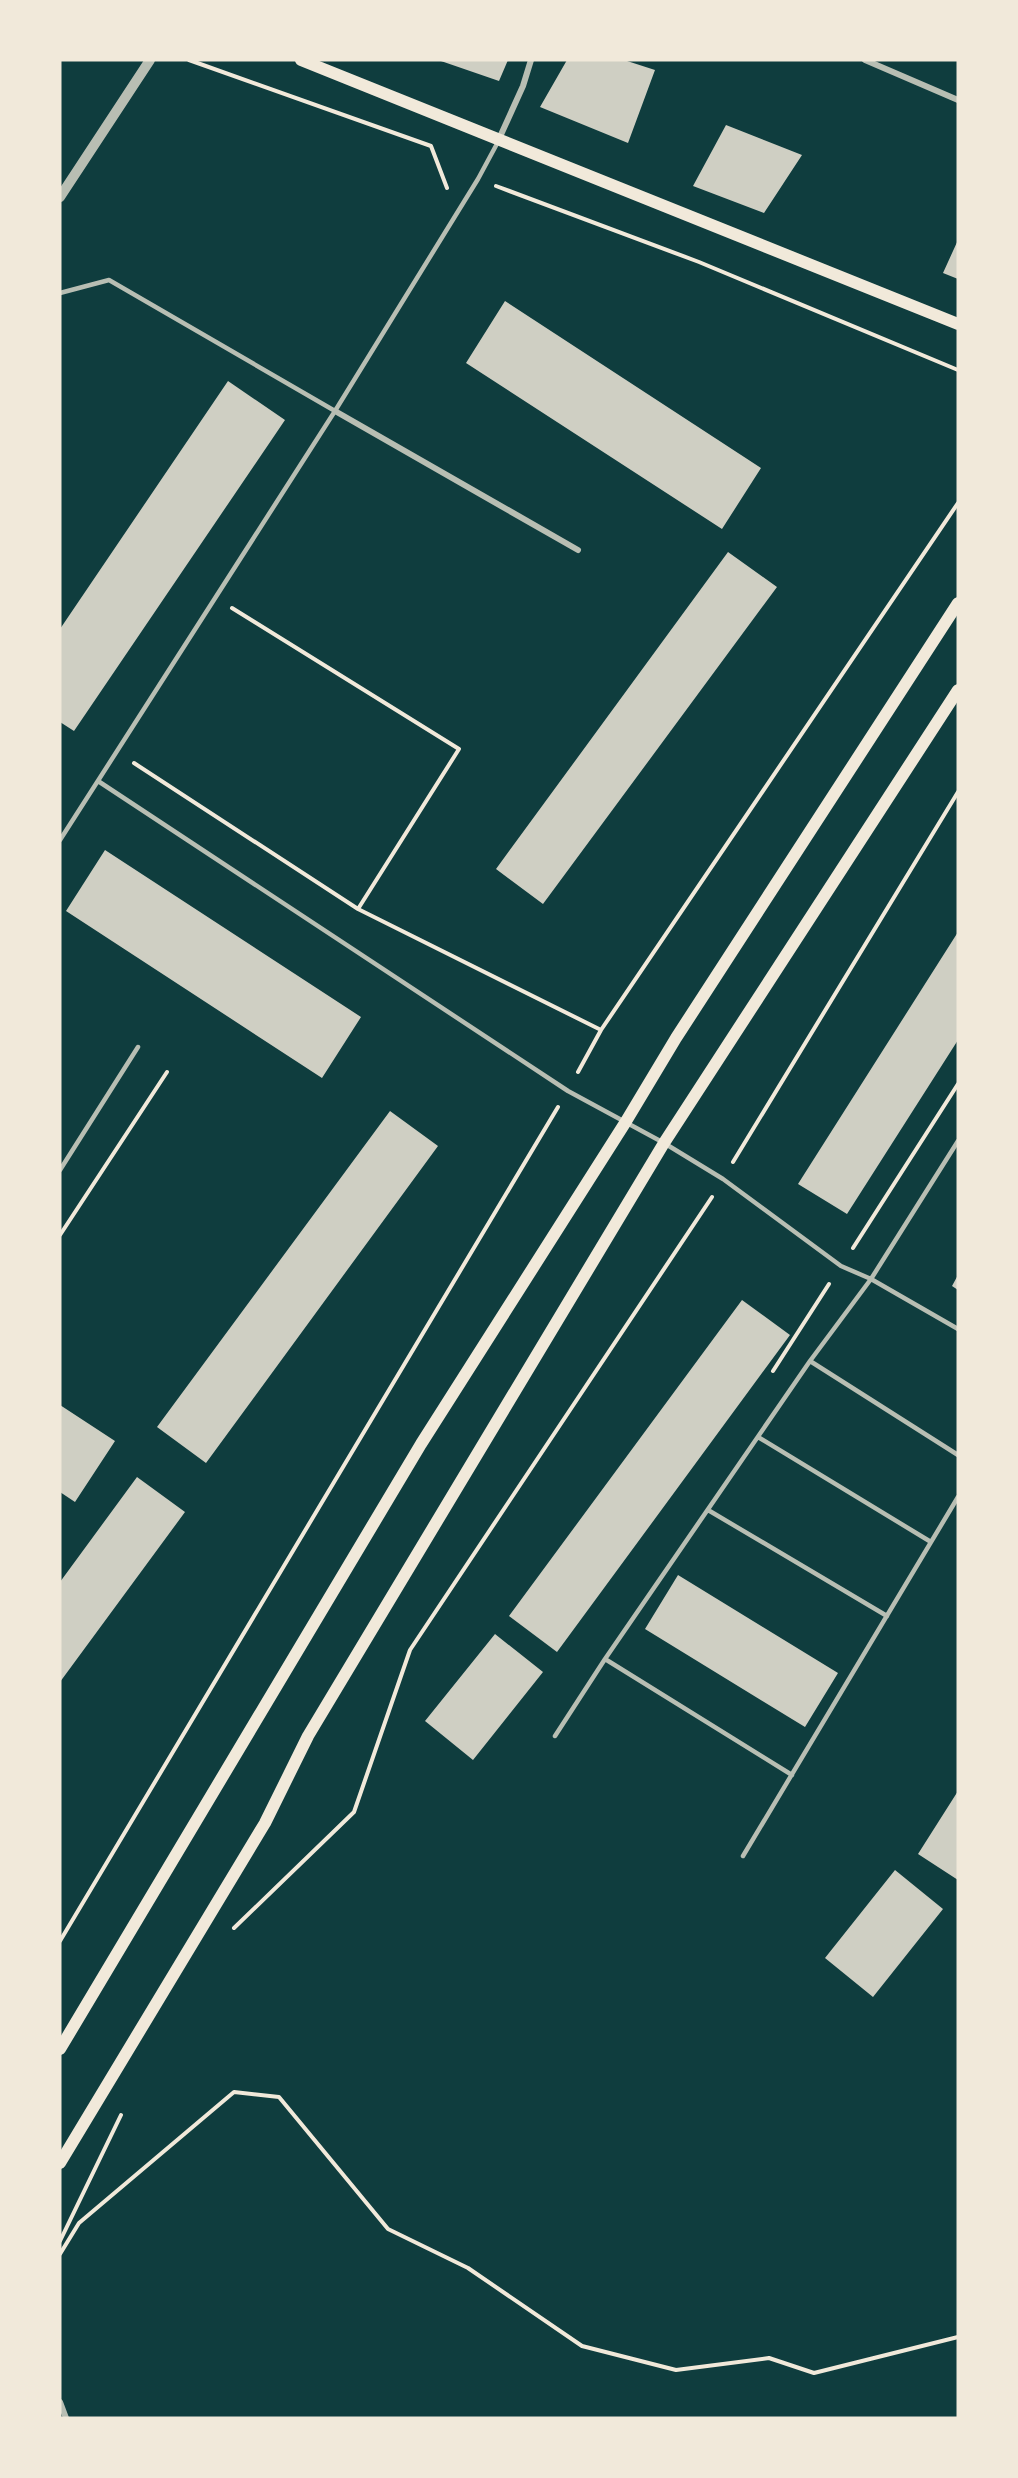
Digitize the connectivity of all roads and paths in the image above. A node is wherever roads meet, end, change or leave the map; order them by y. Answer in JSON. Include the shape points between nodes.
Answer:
{"nodes":[{"id":1,"x":150,"y":60,"type":"edge"},
{"id":2,"x":301,"y":60,"type":"edge"},
{"id":3,"x":531,"y":60,"type":"edge"},
{"id":4,"x":865,"y":60,"type":"edge"},
{"id":5,"x":958,"y":100,"type":"edge"},
{"id":6,"x":499,"y":140,"type":"junction"},
{"id":7,"x":478,"y":179,"type":"junction"},
{"id":8,"x":448,"y":189,"type":"dead end"},
{"id":9,"x":60,"y":197,"type":"edge"},
{"id":10,"x":60,"y":293,"type":"edge"},
{"id":11,"x":958,"y":324,"type":"edge"},
{"id":12,"x":958,"y":370,"type":"edge"},
{"id":13,"x":335,"y":411,"type":"junction"},
{"id":14,"x":958,"y":503,"type":"edge"},
{"id":15,"x":578,"y":550,"type":"dead end"},
{"id":16,"x":216,"y":597,"type":"junction"},
{"id":17,"x":958,"y":603,"type":"edge"},
{"id":18,"x":958,"y":690,"type":"edge"},
{"id":19,"x":116,"y":752,"type":"junction"},
{"id":20,"x":98,"y":781,"type":"junction"},
{"id":21,"x":958,"y":792,"type":"edge"},
{"id":22,"x":60,"y":840,"type":"edge"},
{"id":23,"x":358,"y":909,"type":"junction"},
{"id":24,"x":601,"y":1030,"type":"junction"},
{"id":25,"x":138,"y":1047,"type":"dead end"},
{"id":26,"x":167,"y":1072,"type":"dead end"},
{"id":27,"x":568,"y":1091,"type":"junction"},
{"id":28,"x":625,"y":1123,"type":"junction"},
{"id":29,"x":958,"y":1141,"type":"edge"},
{"id":30,"x":664,"y":1143,"type":"junction"},
{"id":31,"x":60,"y":1170,"type":"edge"},
{"id":32,"x":723,"y":1179,"type":"junction"},
{"id":33,"x":60,"y":1235,"type":"edge"},
{"id":34,"x":871,"y":1279,"type":"junction"},
{"id":35,"x":958,"y":1329,"type":"edge"},
{"id":36,"x":810,"y":1361,"type":"junction"},
{"id":37,"x":758,"y":1437,"type":"junction"},
{"id":38,"x":958,"y":1455,"type":"edge"},
{"id":39,"x":958,"y":1497,"type":"edge"},
{"id":40,"x":708,"y":1510,"type":"junction"},
{"id":41,"x":931,"y":1542,"type":"junction"},
{"id":42,"x":887,"y":1616,"type":"junction"},
{"id":43,"x":605,"y":1659,"type":"junction"},
{"id":44,"x":555,"y":1736,"type":"dead end"},
{"id":45,"x":792,"y":1775,"type":"junction"},
{"id":46,"x":743,"y":1856,"type":"dead end"},
{"id":47,"x":227,"y":1934,"type":"dead end"},
{"id":48,"x":60,"y":1941,"type":"edge"},
{"id":49,"x":60,"y":2049,"type":"edge"},
{"id":50,"x":122,"y":2115,"type":"dead end"},
{"id":51,"x":60,"y":2163,"type":"edge"},
{"id":52,"x":60,"y":2241,"type":"edge"},
{"id":53,"x":60,"y":2254,"type":"edge"},
{"id":54,"x":958,"y":2337,"type":"edge"},
{"id":55,"x":60,"y":2402,"type":"edge"},
{"id":56,"x":66,"y":2418,"type":"edge"}],
"edges":[{"from":1,"to":9,"type":"street"},
{"from":2,"to":6,"type":"main road"},
{"from":3,"to":6,"type":"street"},
{"from":4,"to":5,"type":"street"},
{"from":6,"to":7,"type":"lane"},
{"from":6,"to":11,"type":"main road"},
{"from":7,"to":8,"type":"path"},
{"from":7,"to":12,"type":"path","via":[[699,262]]},
{"from":7,"to":13,"type":"lane"},
{"from":10,"to":13,"type":"lane","via":[[109,280]]},
{"from":13,"to":15,"type":"street"},
{"from":13,"to":16,"type":"lane"},
{"from":14,"to":24,"type":"path"},
{"from":16,"to":19,"type":"lane"},
{"from":16,"to":23,"type":"path","via":[[459,749]]},
{"from":17,"to":28,"type":"main road"},
{"from":18,"to":30,"type":"main road"},
{"from":19,"to":20,"type":"lane"},
{"from":19,"to":23,"type":"path"},
{"from":20,"to":22,"type":"lane"},
{"from":20,"to":27,"type":"lane"},
{"from":21,"to":32,"type":"path"},
{"from":23,"to":24,"type":"path"},
{"from":24,"to":27,"type":"path"},
{"from":25,"to":31,"type":"lane"},
{"from":26,"to":33,"type":"path"},
{"from":27,"to":28,"type":"lane"},
{"from":27,"to":48,"type":"path"},
{"from":28,"to":30,"type":"lane"},
{"from":28,"to":49,"type":"main road","via":[[421,1444]]},
{"from":29,"to":34,"type":"lane"},
{"from":30,"to":32,"type":"lane"},
{"from":30,"to":51,"type":"main road","via":[[308,1736],[265,1823]]},
{"from":32,"to":34,"type":"lane","via":[[841,1266]]},
{"from":32,"to":47,"type":"path","via":[[410,1650],[354,1812]]},
{"from":34,"to":35,"type":"lane"},
{"from":34,"to":36,"type":"lane"},
{"from":36,"to":37,"type":"lane"},
{"from":36,"to":38,"type":"lane"},
{"from":37,"to":40,"type":"lane"},
{"from":37,"to":41,"type":"lane"},
{"from":39,"to":41,"type":"lane"},
{"from":40,"to":42,"type":"lane"},
{"from":40,"to":43,"type":"lane"},
{"from":41,"to":42,"type":"lane"},
{"from":42,"to":45,"type":"lane"},
{"from":43,"to":44,"type":"lane"},
{"from":43,"to":45,"type":"lane"},
{"from":45,"to":46,"type":"lane"},
{"from":50,"to":52,"type":"path"},
{"from":53,"to":54,"type":"path","via":[[79,2223],[234,2092],[279,2097],[388,2229],[468,2268],[582,2346],[676,2370],[769,2358],[814,2373]]},
{"from":55,"to":56,"type":"street"}]}
